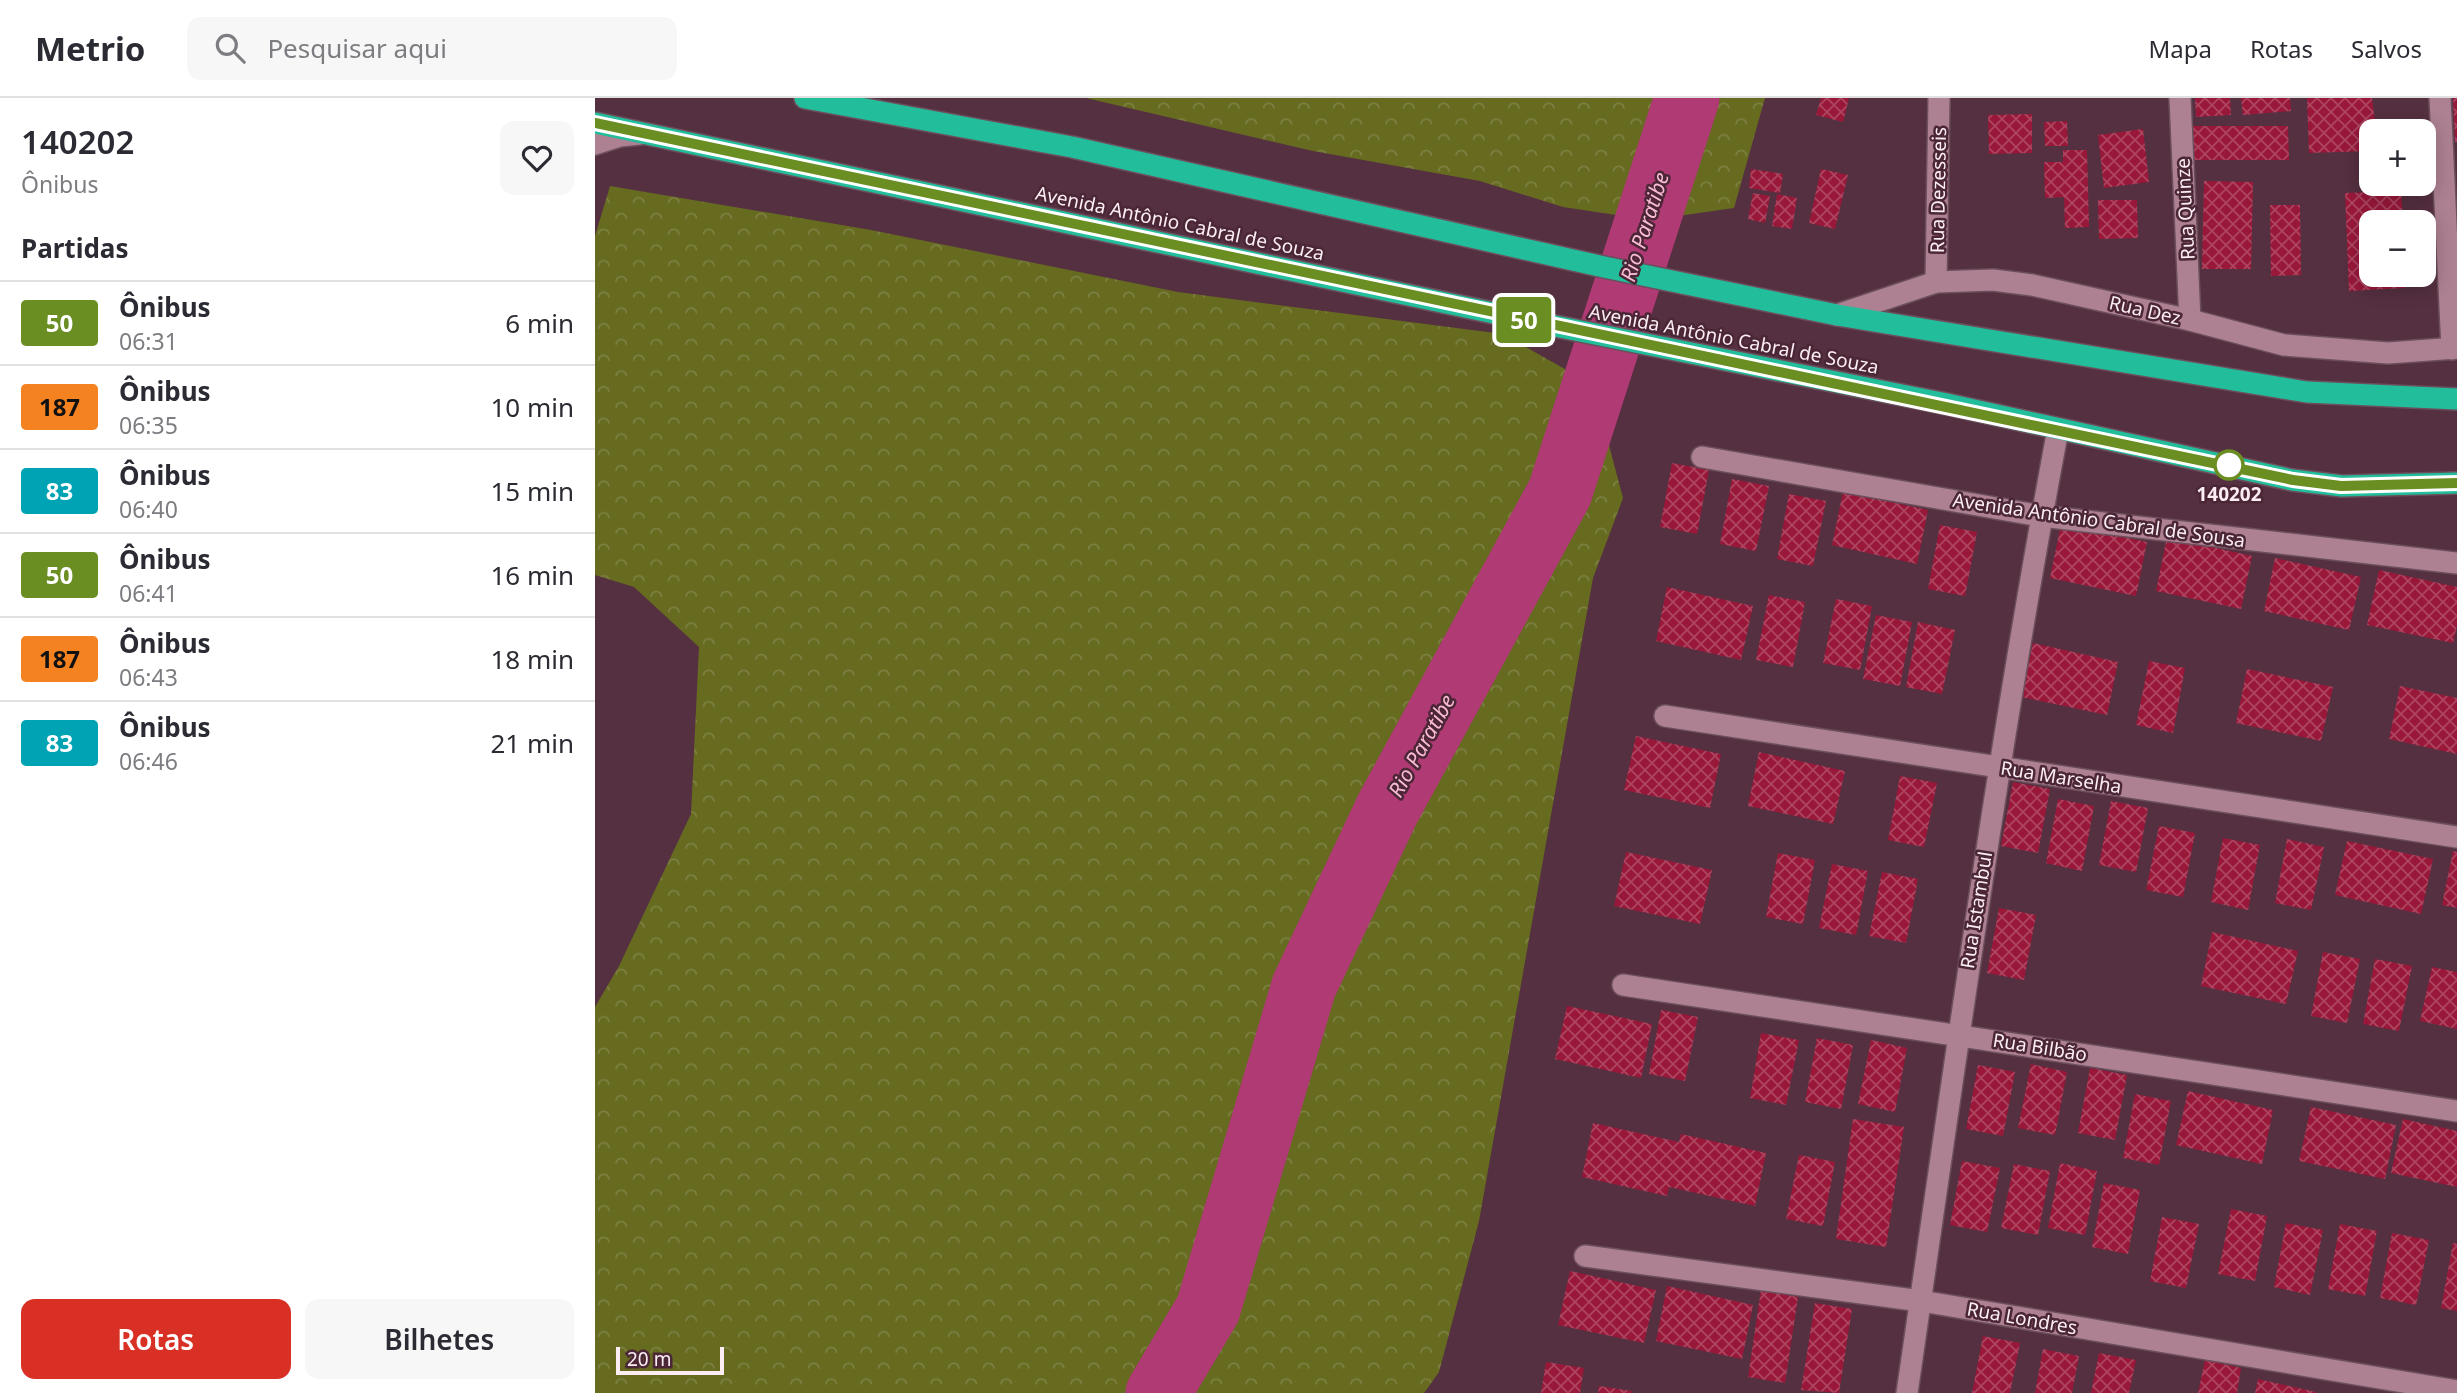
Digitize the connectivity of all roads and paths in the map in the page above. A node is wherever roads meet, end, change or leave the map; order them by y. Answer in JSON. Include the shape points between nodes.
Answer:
{"nodes":[{"id":1,"x":805,"y":98,"type":"edge"},
{"id":2,"x":1939,"y":98,"type":"edge"},
{"id":3,"x":2180,"y":98,"type":"edge"},
{"id":4,"x":2440,"y":98,"type":"edge"},
{"id":5,"x":595,"y":123,"type":"edge"},
{"id":6,"x":645,"y":133,"type":"junction"},
{"id":7,"x":595,"y":144,"type":"edge"},
{"id":8,"x":1936,"y":282,"type":"junction"},
{"id":9,"x":1837,"y":315,"type":"junction"},
{"id":10,"x":2190,"y":320,"type":"junction"},
{"id":11,"x":2455,"y":349,"type":"edge"},
{"id":12,"x":2457,"y":399,"type":"edge"},
{"id":13,"x":2058,"y":429,"type":"junction"},
{"id":14,"x":1702,"y":457,"type":"dead end"},
{"id":15,"x":2457,"y":483,"type":"edge"},
{"id":16,"x":2041,"y":516,"type":"junction"},
{"id":17,"x":2457,"y":563,"type":"edge"},
{"id":18,"x":1665,"y":716,"type":"dead end"},
{"id":19,"x":1998,"y":768,"type":"junction"},
{"id":20,"x":2457,"y":837,"type":"edge"},
{"id":21,"x":1623,"y":985,"type":"dead end"},
{"id":22,"x":1957,"y":1034,"type":"junction"},
{"id":23,"x":2457,"y":1111,"type":"edge"},
{"id":24,"x":1585,"y":1256,"type":"dead end"},
{"id":25,"x":1921,"y":1300,"type":"junction"},
{"id":26,"x":2457,"y":1391,"type":"edge"},
{"id":27,"x":1907,"y":1393,"type":"edge"}],
"edges":[{"from":1,"to":9,"type":"highway","via":[[1072,147]]},
{"from":2,"to":8,"type":"street","name":"Rua Dezesseis"},
{"from":3,"to":10,"type":"street","name":"Rua Quinze"},
{"from":4,"to":11,"type":"street"},
{"from":5,"to":6,"type":"highway","name":"Avenida Antônio Cabral de Souza"},
{"from":6,"to":7,"type":"street"},
{"from":6,"to":13,"type":"highway","name":"Avenida Antônio Cabral de Souza"},
{"from":8,"to":9,"type":"street","name":"Rua Dez"},
{"from":8,"to":10,"type":"street","name":"Rua Dez","via":[[1993,280],[2032,285]]},
{"from":9,"to":12,"type":"highway","via":[[2307,392]]},
{"from":10,"to":11,"type":"street","name":"Rua Dez","via":[[2284,345],[2388,353]]},
{"from":13,"to":15,"type":"highway","name":"Avenida Antônio Cabral de Souza","via":[[2293,480],[2341,486]]},
{"from":13,"to":16,"type":"street","name":"Rua Istambul"},
{"from":14,"to":16,"type":"street","name":"Avenida Antônio Cabral de Sousa"},
{"from":16,"to":17,"type":"street","name":"Avenida Antônio Cabral de Sousa"},
{"from":16,"to":19,"type":"street","name":"Rua Istambul"},
{"from":18,"to":19,"type":"street","name":"Rua Marselha"},
{"from":19,"to":20,"type":"street","name":"Rua Marselha"},
{"from":19,"to":22,"type":"street","name":"Rua Istambul"},
{"from":21,"to":22,"type":"street","name":"Rua Bilbão"},
{"from":22,"to":23,"type":"street","name":"Rua Bilbão"},
{"from":22,"to":25,"type":"street","name":"Rua Istambul"},
{"from":24,"to":25,"type":"street","name":"Rua Londres"},
{"from":25,"to":26,"type":"street","name":"Rua Londres"},
{"from":25,"to":27,"type":"street","name":"Rua Istambul"}]}
